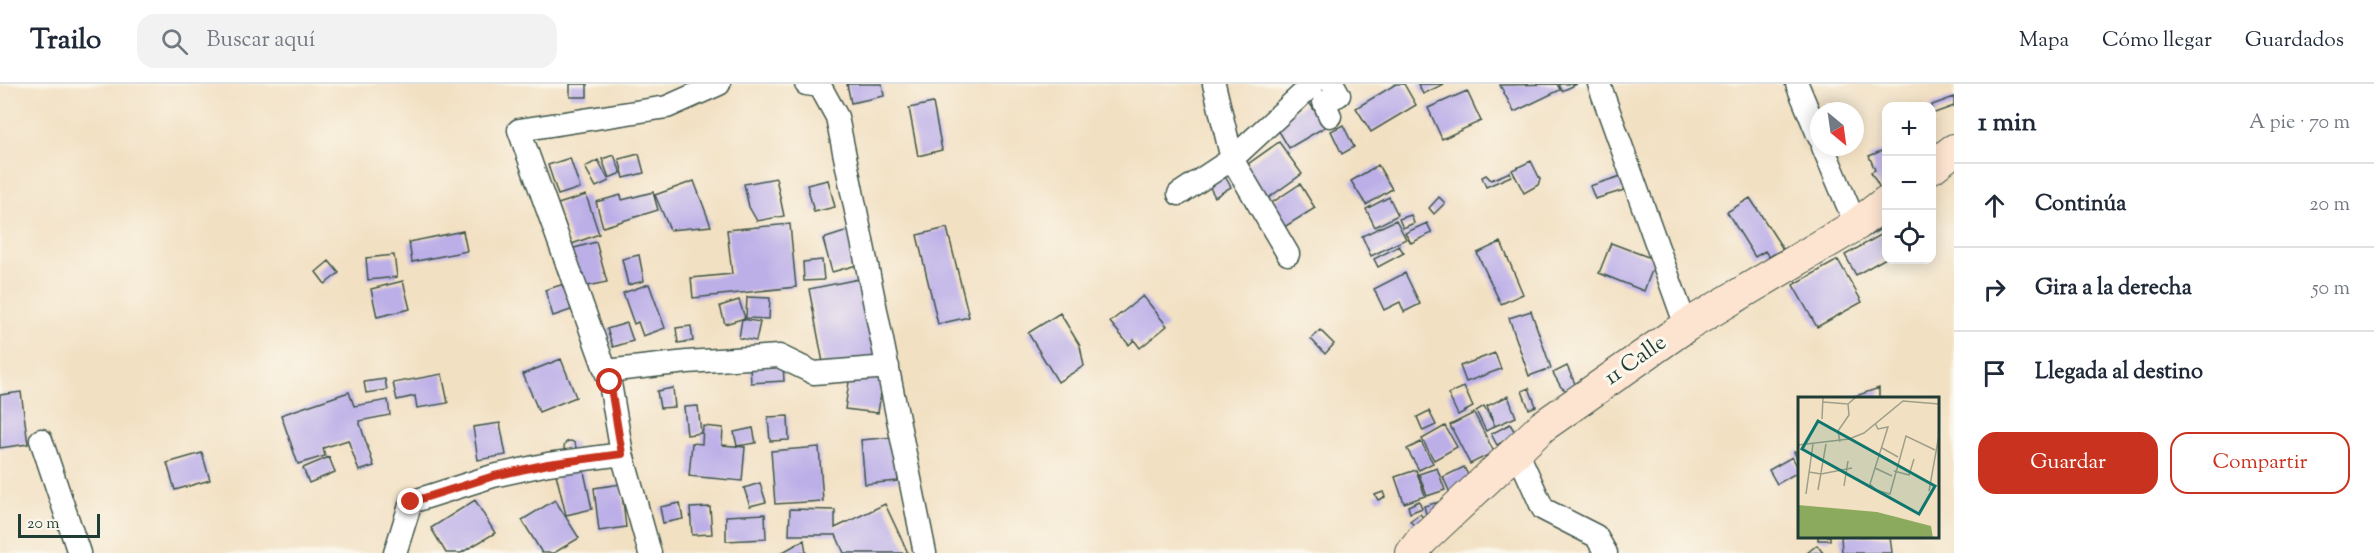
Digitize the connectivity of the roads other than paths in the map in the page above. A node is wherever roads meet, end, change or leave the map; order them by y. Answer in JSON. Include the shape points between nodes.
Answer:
{"nodes":[{"id":1,"x":719,"y":84,"type":"edge"},
{"id":2,"x":806,"y":84,"type":"edge"},
{"id":3,"x":1214,"y":84,"type":"edge"},
{"id":4,"x":1313,"y":84,"type":"edge"},
{"id":5,"x":1333,"y":84,"type":"edge"},
{"id":6,"x":1599,"y":84,"type":"edge"},
{"id":7,"x":1797,"y":84,"type":"edge"},
{"id":8,"x":1810,"y":115,"type":"edge"},
{"id":9,"x":1330,"y":116,"type":"dead end"},
{"id":10,"x":1954,"y":150,"type":"edge"},
{"id":11,"x":1827,"y":156,"type":"edge"},
{"id":12,"x":1232,"y":159,"type":"junction"},
{"id":13,"x":1936,"y":164,"type":"edge"},
{"id":14,"x":1179,"y":194,"type":"dead end"},
{"id":15,"x":1882,"y":206,"type":"edge"},
{"id":16,"x":1856,"y":225,"type":"junction"},
{"id":17,"x":1288,"y":254,"type":"dead end"},
{"id":18,"x":1686,"y":326,"type":"junction"},
{"id":19,"x":888,"y":368,"type":"junction"},
{"id":20,"x":606,"y":371,"type":"junction"},
{"id":21,"x":41,"y":440,"type":"dead end"},
{"id":22,"x":1517,"y":451,"type":"junction"},
{"id":23,"x":622,"y":454,"type":"junction"},
{"id":24,"x":79,"y":553,"type":"edge"},
{"id":25,"x":395,"y":553,"type":"edge"},
{"id":26,"x":650,"y":553,"type":"edge"},
{"id":27,"x":925,"y":553,"type":"edge"},
{"id":28,"x":1412,"y":553,"type":"edge"},
{"id":29,"x":1606,"y":553,"type":"edge"}],
"edges":[{"from":1,"to":20,"type":"street","via":[[667,107],[519,130]]},
{"from":2,"to":19,"type":"street","via":[[820,86],[837,117]]},
{"from":3,"to":12,"type":"street"},
{"from":4,"to":12,"type":"street"},
{"from":5,"to":9,"type":"street","via":[[1339,95],[1324,102]]},
{"from":6,"to":18,"type":"street"},
{"from":7,"to":8,"type":"street"},
{"from":10,"to":13,"type":"street"},
{"from":11,"to":16,"type":"street"},
{"from":12,"to":14,"type":"street"},
{"from":12,"to":17,"type":"street"},
{"from":15,"to":16,"type":"street","name":"11 Calle"},
{"from":16,"to":18,"type":"street","name":"11 Calle"},
{"from":18,"to":22,"type":"street","name":"11 Calle","via":[[1543,426]]},
{"from":19,"to":20,"type":"street","via":[[814,373],[778,356]]},
{"from":19,"to":27,"type":"street"},
{"from":20,"to":23,"type":"street"},
{"from":21,"to":24,"type":"street"},
{"from":22,"to":28,"type":"street","name":"11 Calle"},
{"from":22,"to":29,"type":"street","via":[[1543,509],[1596,536]]},
{"from":23,"to":25,"type":"street","via":[[494,476],[411,502]]},
{"from":23,"to":26,"type":"street"}]}
